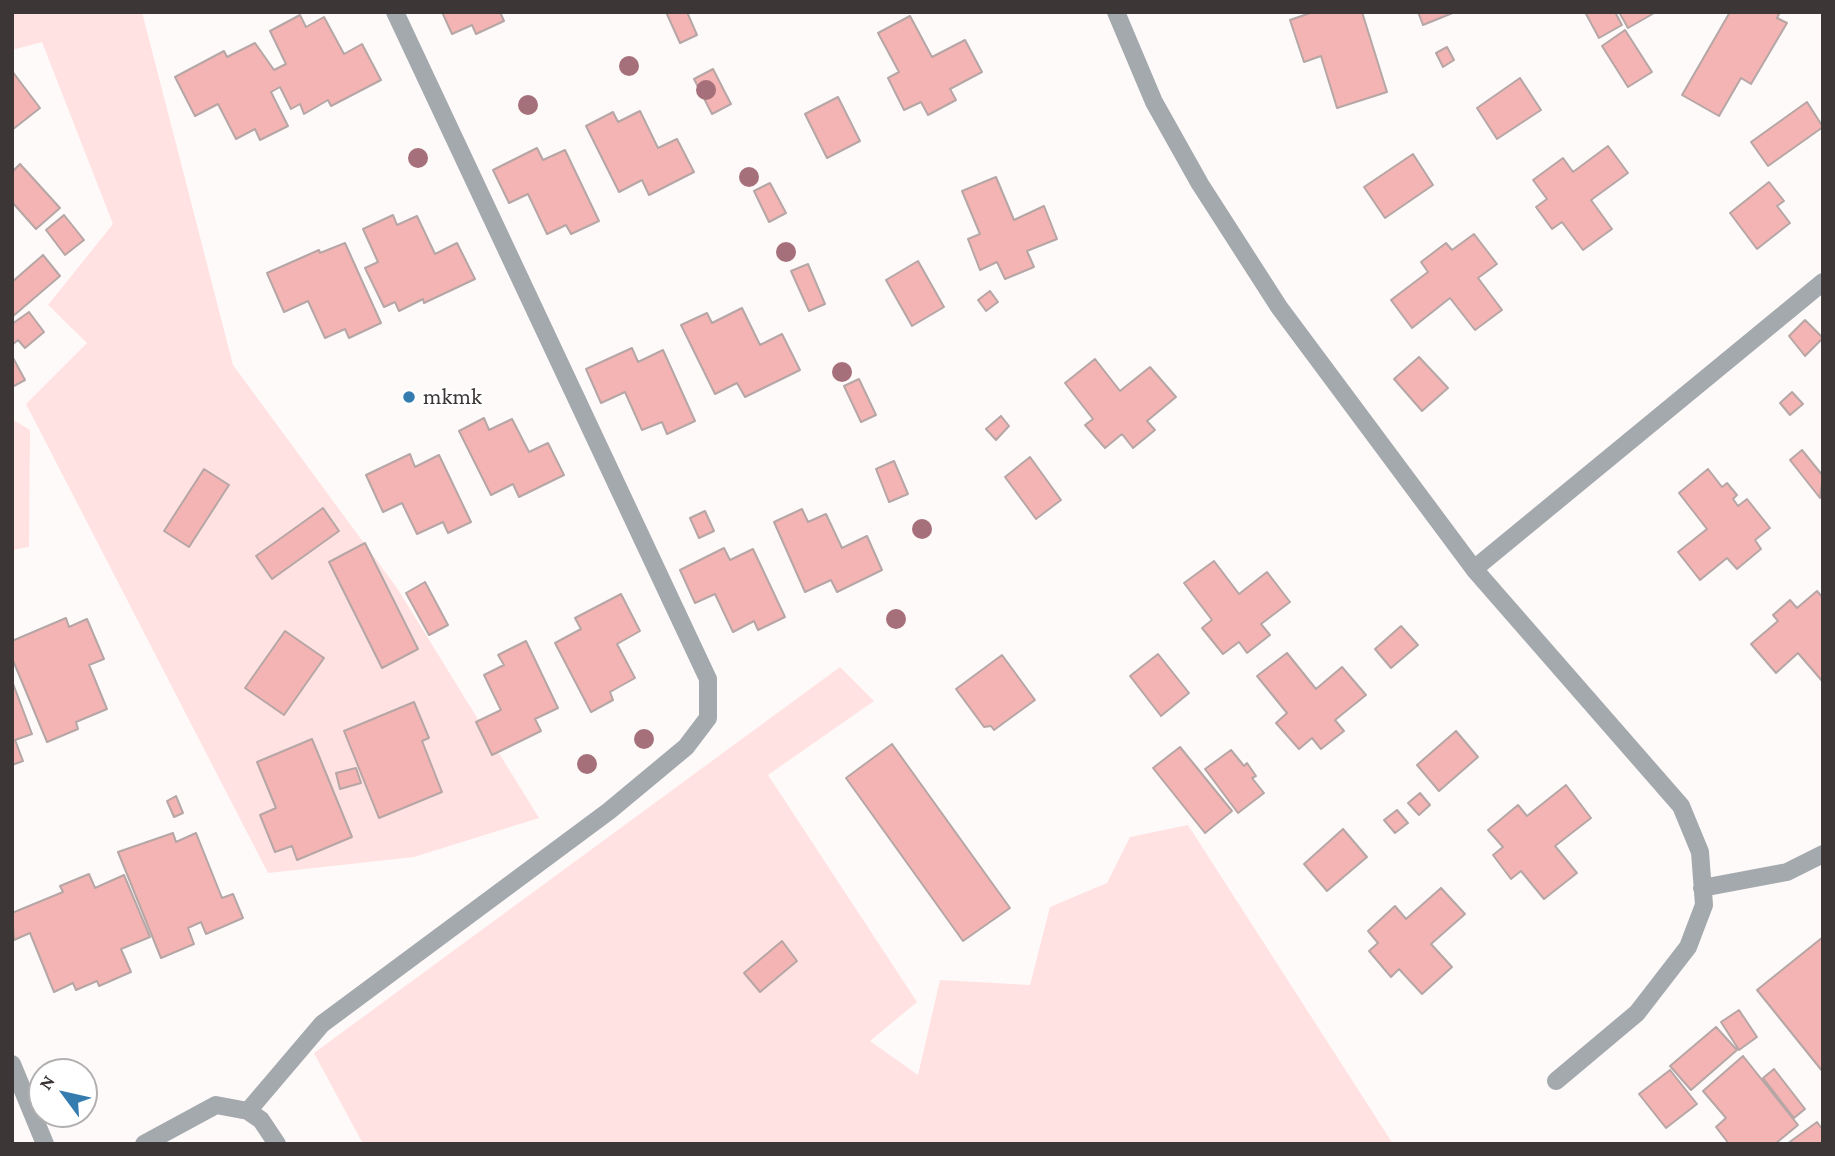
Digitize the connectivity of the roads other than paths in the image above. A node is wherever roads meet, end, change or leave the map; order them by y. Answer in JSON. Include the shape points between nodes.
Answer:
{"nodes":[{"id":1,"x":395,"y":12,"type":"edge"},
{"id":2,"x":1115,"y":12,"type":"edge"},
{"id":3,"x":1823,"y":282,"type":"edge"},
{"id":4,"x":1474,"y":569,"type":"junction"},
{"id":5,"x":1823,"y":854,"type":"edge"},
{"id":6,"x":1702,"y":888,"type":"junction"},
{"id":7,"x":12,"y":1065,"type":"edge"},
{"id":8,"x":1556,"y":1081,"type":"dead end"},
{"id":9,"x":247,"y":1111,"type":"junction"},
{"id":10,"x":45,"y":1144,"type":"edge"},
{"id":11,"x":144,"y":1144,"type":"edge"},
{"id":12,"x":277,"y":1144,"type":"edge"}],
"edges":[{"from":1,"to":9,"type":"street","via":[[708,679],[708,718],[685,747],[609,811],[322,1024]]},
{"from":2,"to":4,"type":"street","via":[[1160,113],[1279,307]]},
{"from":3,"to":4,"type":"street"},
{"from":4,"to":6,"type":"street","via":[[1681,806],[1700,852]]},
{"from":5,"to":6,"type":"street","via":[[1787,872]]},
{"from":6,"to":8,"type":"street","via":[[1704,905],[1688,947],[1637,1013]]},
{"from":7,"to":10,"type":"street"},
{"from":9,"to":11,"type":"street","via":[[216,1104]]},
{"from":9,"to":12,"type":"street","via":[[261,1120]]}]}
